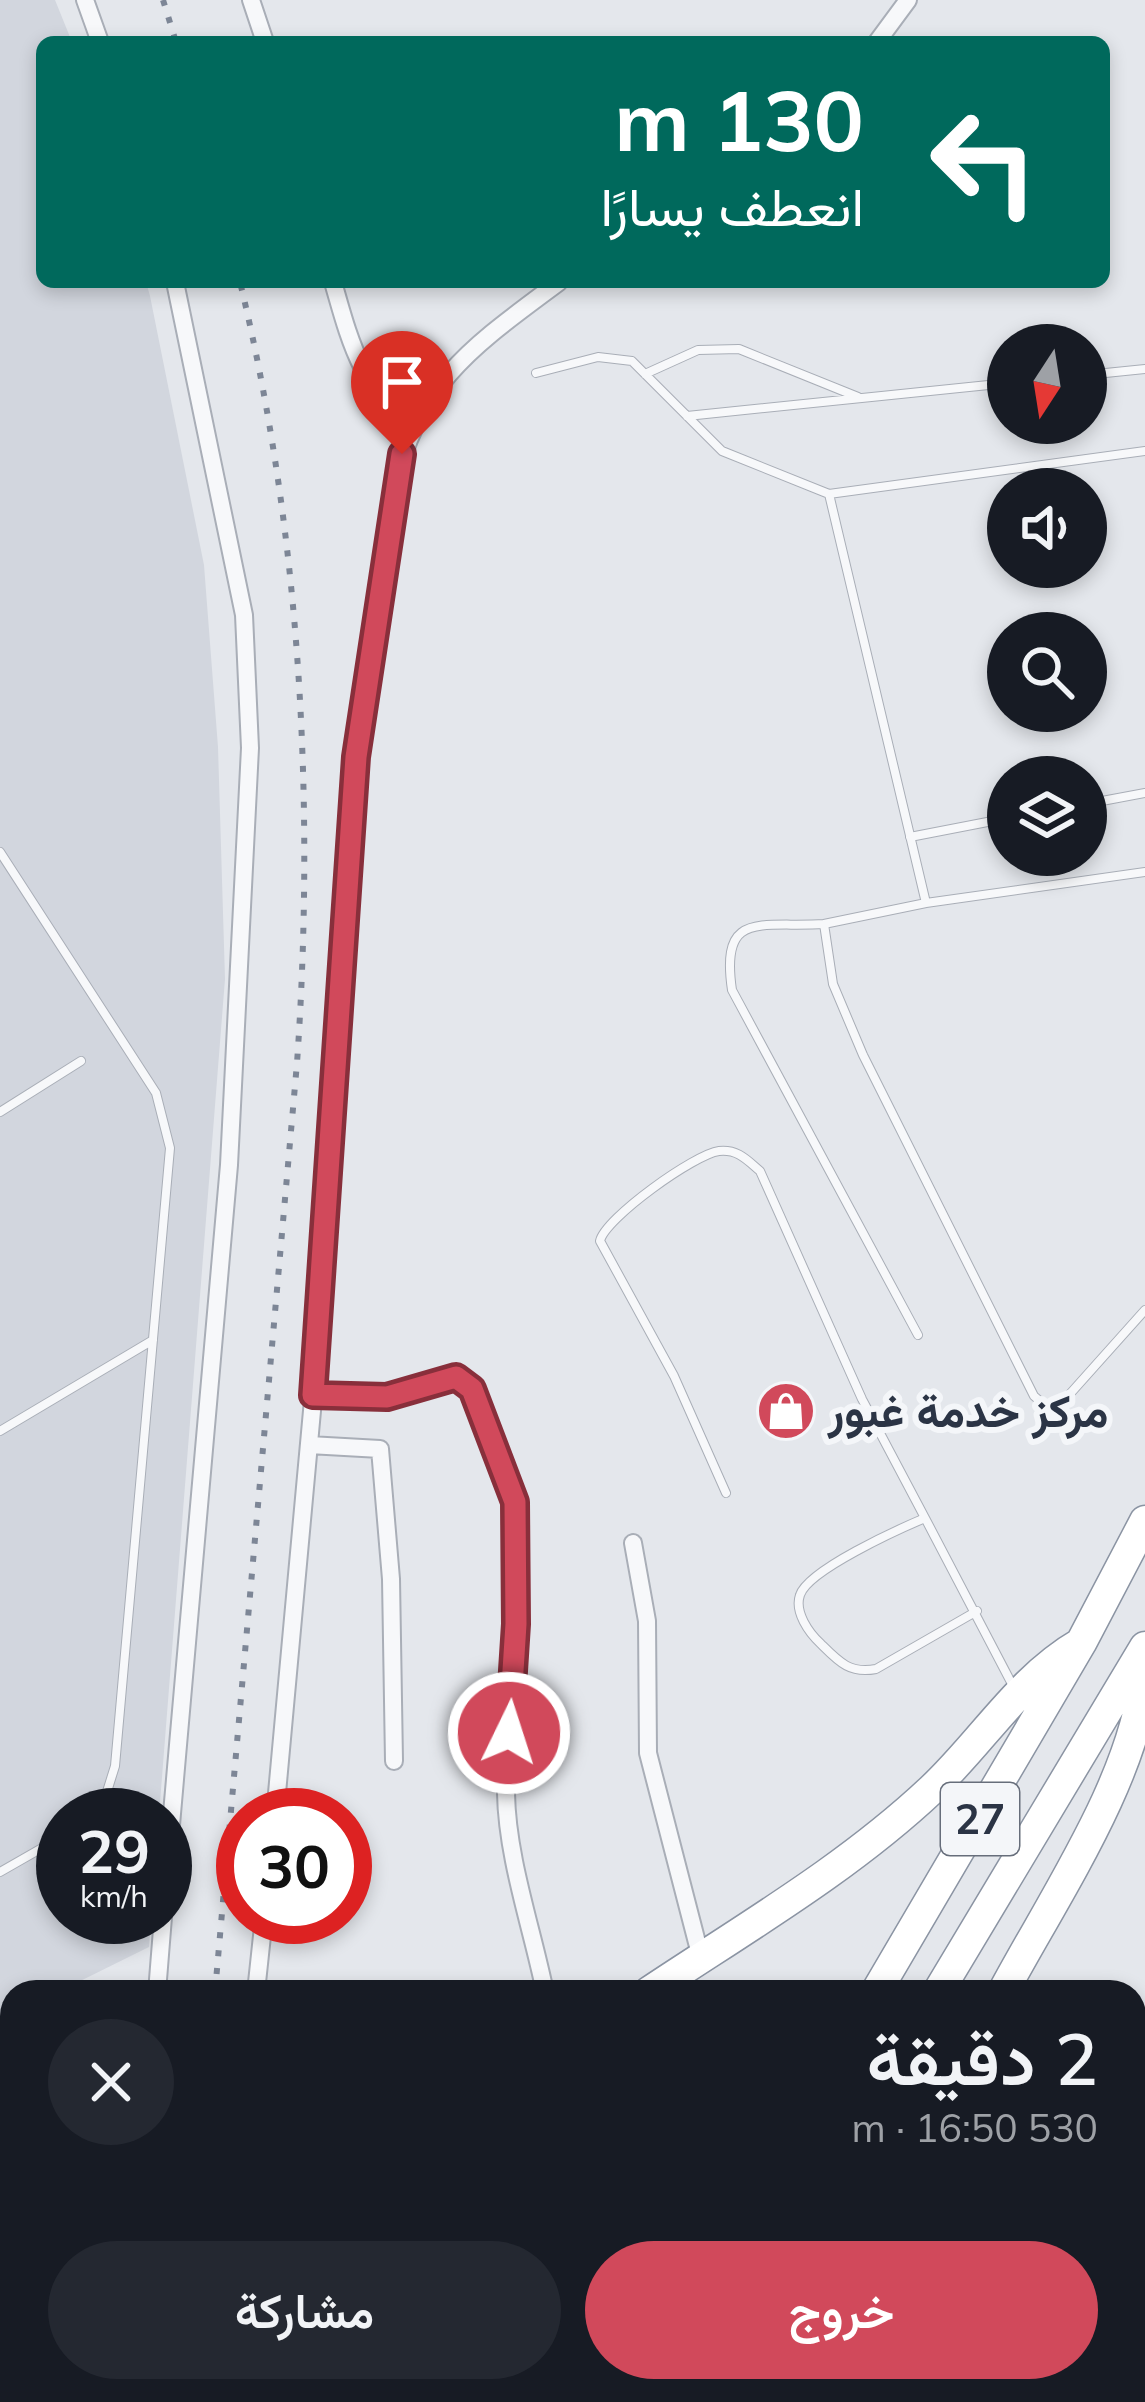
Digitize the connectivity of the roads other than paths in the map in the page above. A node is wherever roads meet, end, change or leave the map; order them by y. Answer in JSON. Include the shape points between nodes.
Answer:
{"nodes":[{"id":1,"x":85,"y":0,"type":"edge"},
{"id":2,"x":250,"y":0,"type":"edge"},
{"id":3,"x":908,"y":0,"type":"edge"},
{"id":4,"x":98,"y":36,"type":"edge"},
{"id":5,"x":263,"y":36,"type":"edge"},
{"id":6,"x":881,"y":36,"type":"edge"},
{"id":7,"x":176,"y":288,"type":"edge"},
{"id":8,"x":335,"y":288,"type":"edge"},
{"id":9,"x":551,"y":288,"type":"edge"},
{"id":10,"x":1145,"y":369,"type":"edge"},
{"id":11,"x":536,"y":373,"type":"dead end"},
{"id":12,"x":1107,"y":373,"type":"edge"},
{"id":13,"x":645,"y":374,"type":"junction"},
{"id":14,"x":987,"y":385,"type":"edge"},
{"id":15,"x":859,"y":398,"type":"junction"},
{"id":16,"x":686,"y":416,"type":"junction"},
{"id":17,"x":414,"y":421,"type":"junction"},
{"id":18,"x":1145,"y":452,"type":"edge"},
{"id":19,"x":829,"y":494,"type":"junction"},
{"id":20,"x":1145,"y":793,"type":"edge"},
{"id":21,"x":1107,"y":800,"type":"edge"},
{"id":22,"x":987,"y":822,"type":"edge"},
{"id":23,"x":910,"y":837,"type":"junction"},
{"id":24,"x":0,"y":852,"type":"edge"},
{"id":25,"x":1145,"y":872,"type":"edge"},
{"id":26,"x":926,"y":903,"type":"junction"},
{"id":27,"x":824,"y":924,"type":"junction"},
{"id":28,"x":82,"y":1060,"type":"dead end"},
{"id":29,"x":0,"y":1112,"type":"edge"},
{"id":30,"x":1145,"y":1310,"type":"edge"},
{"id":31,"x":918,"y":1335,"type":"dead end"},
{"id":32,"x":154,"y":1339,"type":"junction"},
{"id":33,"x":313,"y":1395,"type":"junction"},
{"id":34,"x":0,"y":1431,"type":"edge"},
{"id":35,"x":309,"y":1444,"type":"junction"},
{"id":36,"x":726,"y":1493,"type":"dead end"},
{"id":37,"x":925,"y":1518,"type":"junction"},
{"id":38,"x":1145,"y":1522,"type":"edge"},
{"id":39,"x":633,"y":1543,"type":"dead end"},
{"id":40,"x":977,"y":1611,"type":"junction"},
{"id":41,"x":1082,"y":1643,"type":"junction"},
{"id":42,"x":1145,"y":1647,"type":"edge"},
{"id":43,"x":1145,"y":1672,"type":"edge"},
{"id":44,"x":1017,"y":1695,"type":"junction"},
{"id":45,"x":1135,"y":1755,"type":"edge"},
{"id":46,"x":394,"y":1762,"type":"dead end"},
{"id":47,"x":108,"y":1788,"type":"edge"},
{"id":48,"x":174,"y":1788,"type":"edge"},
{"id":49,"x":277,"y":1788,"type":"edge"},
{"id":50,"x":36,"y":1851,"type":"edge"},
{"id":51,"x":0,"y":1857,"type":"edge"},
{"id":52,"x":3,"y":1870,"type":"edge"},
{"id":53,"x":161,"y":1944,"type":"edge"},
{"id":54,"x":261,"y":1944,"type":"edge"},
{"id":55,"x":700,"y":1958,"type":"junction"},
{"id":56,"x":158,"y":1980,"type":"edge"},
{"id":57,"x":257,"y":1980,"type":"edge"},
{"id":58,"x":543,"y":1980,"type":"edge"},
{"id":59,"x":667,"y":1980,"type":"edge"},
{"id":60,"x":883,"y":1980,"type":"edge"},
{"id":61,"x":945,"y":1980,"type":"edge"},
{"id":62,"x":1010,"y":1980,"type":"edge"}],
"edges":[{"from":1,"to":4,"type":"street"},
{"from":2,"to":5,"type":"street"},
{"from":3,"to":6,"type":"street"},
{"from":7,"to":48,"type":"street","via":[[244,615],[250,748],[229,1165]]},
{"from":8,"to":17,"type":"street","via":[[372,387]]},
{"from":9,"to":17,"type":"street","via":[[453,365]]},
{"from":10,"to":12,"type":"lane"},
{"from":11,"to":13,"type":"lane","via":[[617,356]]},
{"from":13,"to":15,"type":"lane","via":[[698,350],[739,350]]},
{"from":13,"to":16,"type":"lane"},
{"from":14,"to":15,"type":"lane"},
{"from":15,"to":16,"type":"lane"},
{"from":16,"to":19,"type":"lane","via":[[722,451]]},
{"from":17,"to":33,"type":"street","via":[[390,510],[356,757]]},
{"from":18,"to":19,"type":"lane"},
{"from":19,"to":23,"type":"lane"},
{"from":20,"to":21,"type":"lane"},
{"from":22,"to":23,"type":"lane"},
{"from":23,"to":26,"type":"lane"},
{"from":24,"to":32,"type":"lane","via":[[156,1093],[170,1148]]},
{"from":25,"to":26,"type":"lane"},
{"from":26,"to":27,"type":"lane"},
{"from":27,"to":30,"type":"lane","via":[[833,984],[862,1055],[1034,1396],[1048,1408],[1060,1405]]},
{"from":27,"to":31,"type":"lane","via":[[744,929],[732,937],[732,990]]},
{"from":28,"to":29,"type":"lane"},
{"from":32,"to":34,"type":"lane"},
{"from":32,"to":47,"type":"lane"},
{"from":33,"to":35,"type":"street"},
{"from":33,"to":58,"type":"street","via":[[387,1397],[464,1378],[509,1478],[518,1526],[506,1792]]},
{"from":35,"to":46,"type":"street","via":[[380,1449]]},
{"from":35,"to":49,"type":"street"},
{"from":36,"to":37,"type":"lane","via":[[600,1241],[611,1218],[715,1151],[736,1152],[760,1171]]},
{"from":37,"to":40,"type":"lane"},
{"from":37,"to":40,"type":"lane","via":[[813,1577],[799,1612],[815,1639],[859,1672]]},
{"from":38,"to":41,"type":"highway","number":"27"},
{"from":39,"to":55,"type":"street","via":[[647,1621],[648,1753]]},
{"from":40,"to":44,"type":"lane"},
{"from":41,"to":44,"type":"highway"},
{"from":41,"to":60,"type":"highway","number":"27"},
{"from":42,"to":61,"type":"highway","number":"27"},
{"from":43,"to":45,"type":"highway"},
{"from":44,"to":55,"type":"highway","via":[[878,1835]]},
{"from":45,"to":62,"type":"highway"},
{"from":50,"to":52,"type":"lane"},
{"from":51,"to":52,"type":"lane"},
{"from":53,"to":56,"type":"street"},
{"from":54,"to":57,"type":"street"},
{"from":55,"to":59,"type":"highway"}]}
